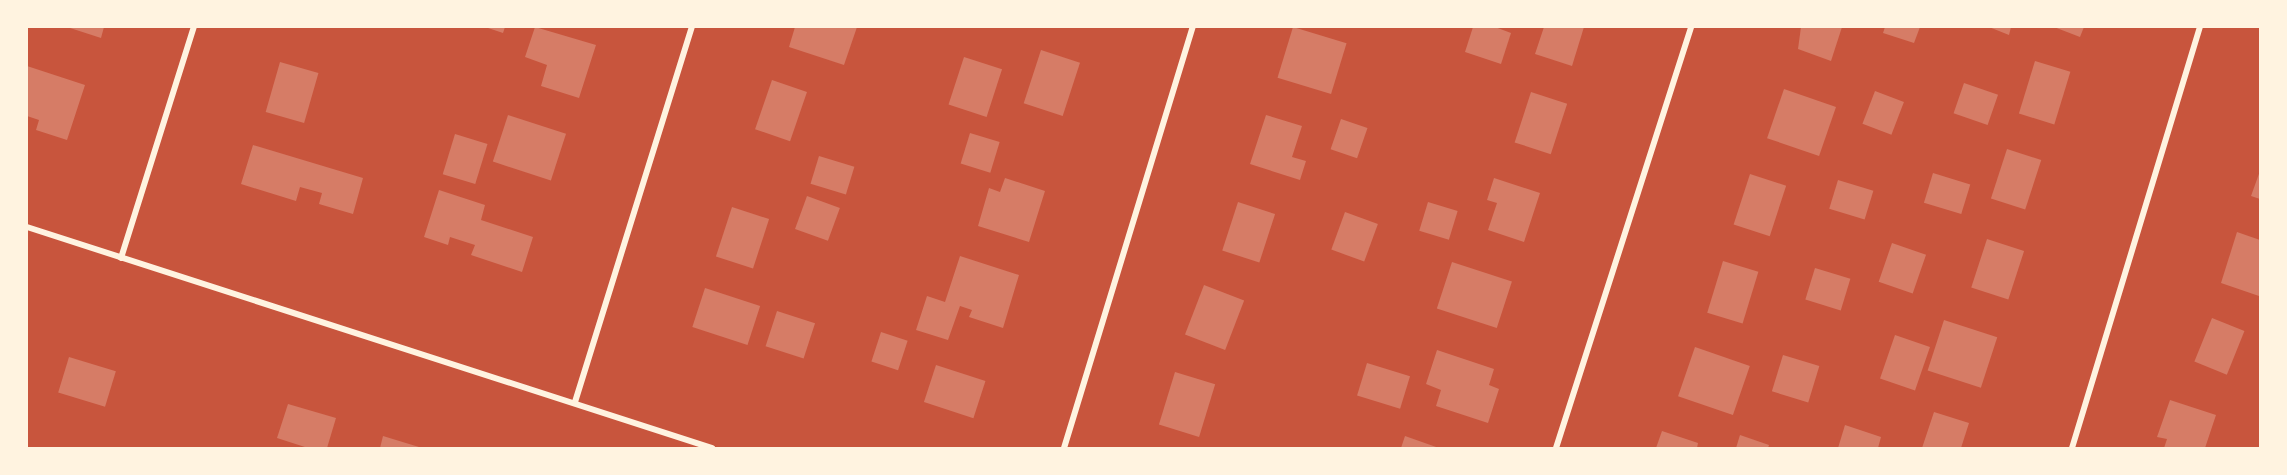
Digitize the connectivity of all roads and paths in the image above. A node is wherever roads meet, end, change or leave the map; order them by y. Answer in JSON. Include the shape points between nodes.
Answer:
{"nodes":[{"id":1,"x":194,"y":27,"type":"edge"},
{"id":2,"x":692,"y":27,"type":"edge"},
{"id":3,"x":1193,"y":27,"type":"edge"},
{"id":4,"x":1691,"y":27,"type":"edge"},
{"id":5,"x":2200,"y":27,"type":"edge"},
{"id":6,"x":27,"y":227,"type":"edge"},
{"id":7,"x":121,"y":258,"type":"junction"},
{"id":8,"x":575,"y":402,"type":"junction"},
{"id":9,"x":712,"y":448,"type":"edge"},
{"id":10,"x":1064,"y":448,"type":"edge"},
{"id":11,"x":1556,"y":448,"type":"edge"},
{"id":12,"x":2072,"y":448,"type":"edge"}],
"edges":[{"from":1,"to":7,"type":"street"},
{"from":2,"to":8,"type":"street"},
{"from":3,"to":10,"type":"street"},
{"from":4,"to":11,"type":"street"},
{"from":5,"to":12,"type":"street"},
{"from":6,"to":7,"type":"street"},
{"from":7,"to":8,"type":"street"},
{"from":8,"to":9,"type":"street"}]}
